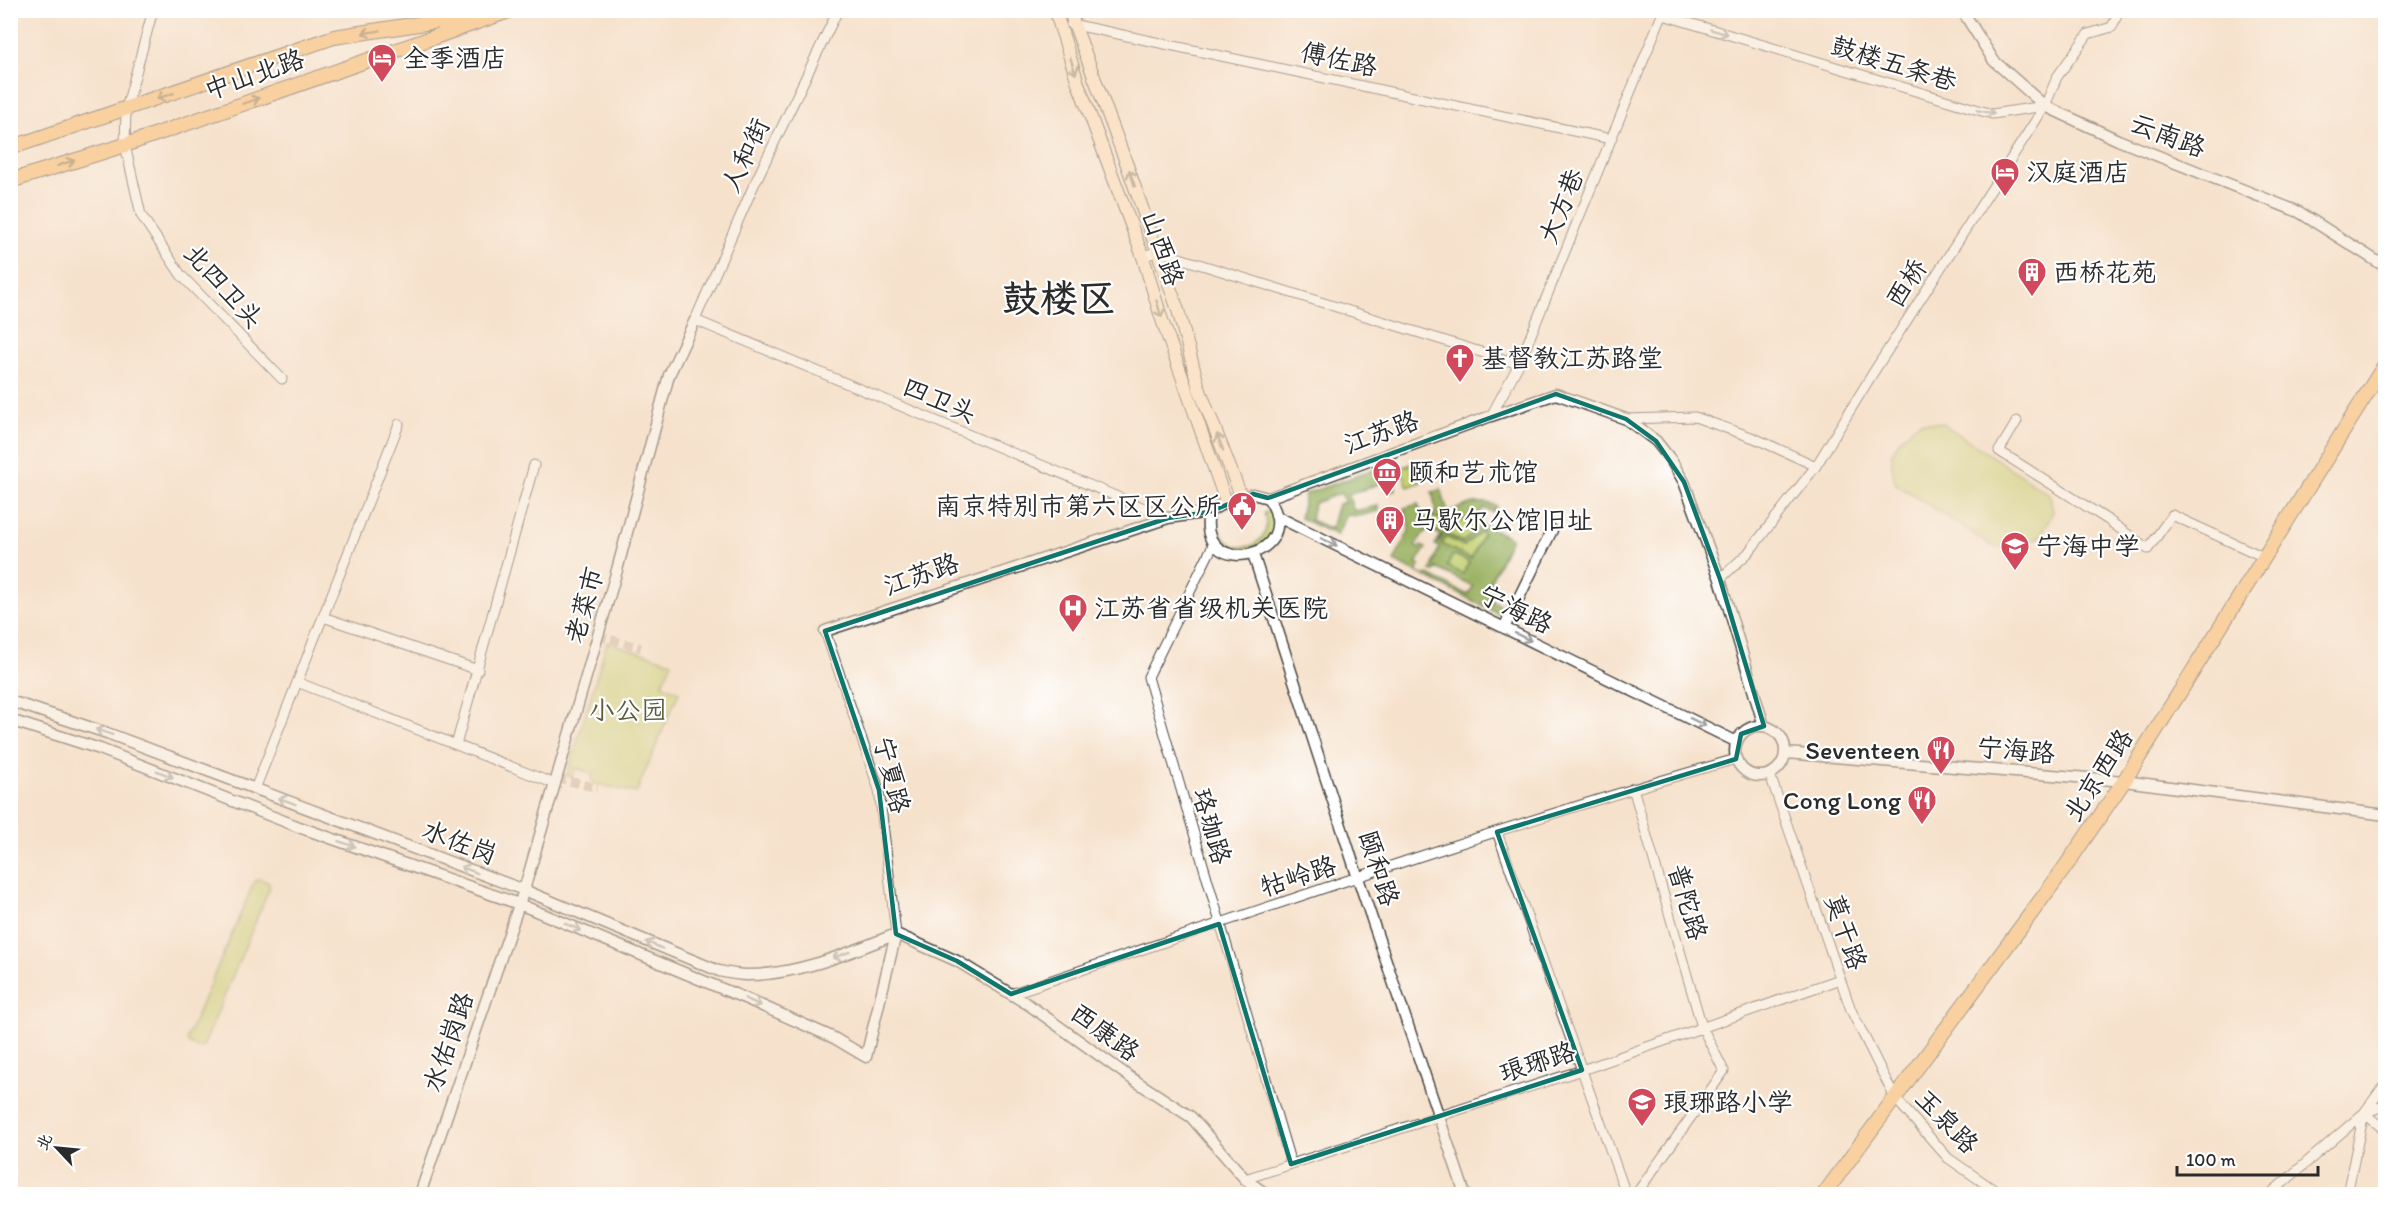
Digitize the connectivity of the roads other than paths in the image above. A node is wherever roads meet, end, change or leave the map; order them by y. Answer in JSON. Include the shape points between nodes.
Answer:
{"nodes":[{"id":1,"x":153,"y":10,"type":"edge"},
{"id":2,"x":490,"y":10,"type":"edge"},
{"id":3,"x":512,"y":10,"type":"edge"},
{"id":4,"x":837,"y":10,"type":"edge"},
{"id":5,"x":1069,"y":10,"type":"edge"},
{"id":6,"x":1962,"y":10,"type":"edge"},
{"id":7,"x":2119,"y":10,"type":"edge"},
{"id":8,"x":1664,"y":13,"type":"edge"},
{"id":9,"x":1057,"y":16,"type":"edge"},
{"id":10,"x":1074,"y":24,"type":"junction"},
{"id":11,"x":2045,"y":105,"type":"junction"},
{"id":12,"x":126,"y":110,"type":"junction"},
{"id":13,"x":1611,"y":139,"type":"junction"},
{"id":14,"x":125,"y":145,"type":"junction"},
{"id":15,"x":10,"y":148,"type":"edge"},
{"id":16,"x":10,"y":181,"type":"edge"},
{"id":17,"x":1157,"y":251,"type":"junction"},
{"id":18,"x":1143,"y":257,"type":"junction"},
{"id":19,"x":2385,"y":267,"type":"edge"},
{"id":20,"x":695,"y":320,"type":"junction"},
{"id":21,"x":2385,"y":363,"type":"edge"},
{"id":22,"x":1519,"y":364,"type":"junction"},
{"id":23,"x":282,"y":379,"type":"dead end"},
{"id":24,"x":1491,"y":416,"type":"junction"},
{"id":25,"x":1626,"y":419,"type":"junction"},
{"id":26,"x":2017,"y":421,"type":"dead end"},
{"id":27,"x":399,"y":424,"type":"dead end"},
{"id":28,"x":534,"y":465,"type":"dead end"},
{"id":29,"x":1816,"y":466,"type":"junction"},
{"id":30,"x":1241,"y":496,"type":"junction"},
{"id":31,"x":1268,"y":498,"type":"junction"},
{"id":32,"x":1226,"y":502,"type":"junction"},
{"id":33,"x":1209,"y":512,"type":"junction"},
{"id":34,"x":1276,"y":516,"type":"junction"},
{"id":35,"x":1168,"y":518,"type":"junction"},
{"id":36,"x":1552,"y":530,"type":"dead end"},
{"id":37,"x":1214,"y":543,"type":"junction"},
{"id":38,"x":1253,"y":554,"type":"junction"},
{"id":39,"x":2266,"y":558,"type":"junction"},
{"id":40,"x":1720,"y":579,"type":"junction"},
{"id":41,"x":324,"y":617,"type":"junction"},
{"id":42,"x":1504,"y":628,"type":"junction"},
{"id":43,"x":825,"y":631,"type":"joint"},
{"id":44,"x":478,"y":670,"type":"junction"},
{"id":45,"x":297,"y":682,"type":"junction"},
{"id":46,"x":10,"y":701,"type":"edge"},
{"id":47,"x":10,"y":720,"type":"edge"},
{"id":48,"x":1764,"y":726,"type":"junction"},
{"id":49,"x":1737,"y":741,"type":"junction"},
{"id":50,"x":456,"y":745,"type":"junction"},
{"id":51,"x":1786,"y":753,"type":"junction"},
{"id":52,"x":1736,"y":759,"type":"junction"},
{"id":53,"x":1770,"y":775,"type":"junction"},
{"id":54,"x":2124,"y":781,"type":"junction"},
{"id":55,"x":555,"y":784,"type":"junction"},
{"id":56,"x":1633,"y":788,"type":"junction"},
{"id":57,"x":255,"y":789,"type":"junction"},
{"id":58,"x":2385,"y":814,"type":"edge"},
{"id":59,"x":1497,"y":832,"type":"junction"},
{"id":60,"x":1358,"y":878,"type":"junction"},
{"id":61,"x":524,"y":891,"type":"junction"},
{"id":62,"x":519,"y":904,"type":"junction"},
{"id":63,"x":1219,"y":924,"type":"junction"},
{"id":64,"x":896,"y":934,"type":"junction"},
{"id":65,"x":1840,"y":979,"type":"junction"},
{"id":66,"x":1011,"y":994,"type":"junction"},
{"id":67,"x":1702,"y":1028,"type":"junction"},
{"id":68,"x":1582,"y":1070,"type":"junction"},
{"id":69,"x":2385,"y":1083,"type":"edge"},
{"id":70,"x":1895,"y":1098,"type":"junction"},
{"id":71,"x":2385,"y":1105,"type":"edge"},
{"id":72,"x":2364,"y":1113,"type":"junction"},
{"id":73,"x":1439,"y":1117,"type":"junction"},
{"id":74,"x":2385,"y":1131,"type":"edge"},
{"id":75,"x":1291,"y":1164,"type":"junction"},
{"id":76,"x":1245,"y":1179,"type":"junction"},
{"id":77,"x":1993,"y":1192,"type":"edge"},
{"id":78,"x":420,"y":1194,"type":"edge"},
{"id":79,"x":1266,"y":1194,"type":"edge"},
{"id":80,"x":1465,"y":1194,"type":"edge"},
{"id":81,"x":1626,"y":1194,"type":"edge"},
{"id":82,"x":1636,"y":1194,"type":"edge"},
{"id":83,"x":1824,"y":1194,"type":"edge"},
{"id":84,"x":2270,"y":1194,"type":"edge"},
{"id":85,"x":2347,"y":1194,"type":"edge"}],
"edges":[{"from":1,"to":12,"type":"street","name":"北四卫头"},
{"from":2,"to":12,"type":"main road","name":"中山北路","one_way":true,"via":[[473,16],[334,37]]},
{"from":14,"to":3,"type":"main road","name":"中山北路","one_way":true},
{"from":4,"to":20,"type":"street","name":"人和街"},
{"from":5,"to":10,"type":"main road","name":"山西路"},
{"from":6,"to":11,"type":"street","name":"云南路","via":[[1994,61]]},
{"from":7,"to":11,"type":"street","name":"西桥","via":[[2112,27],[2088,34],[2057,77]]},
{"from":8,"to":11,"type":"street","name":"鼓楼五条巷","one_way":true,"via":[[1992,114]]},
{"from":8,"to":13,"type":"street","name":"大方巷"},
{"from":9,"to":10,"type":"street","name":"傅佐路"},
{"from":9,"to":18,"type":"main road","name":"山西路","one_way":true},
{"from":10,"to":13,"type":"street","name":"傅佐路"},
{"from":17,"to":10,"type":"main road","name":"山西路","one_way":true},
{"from":11,"to":19,"type":"street","name":"云南路","via":[[2118,140],[2299,212]]},
{"from":11,"to":29,"type":"street","name":"西桥"},
{"from":12,"to":14,"type":"street","name":"北四卫头"},
{"from":12,"to":15,"type":"main road","name":"中山北路"},
{"from":13,"to":22,"type":"street","name":"大方巷"},
{"from":16,"to":14,"type":"main road","name":"中山北路","one_way":true},
{"from":14,"to":23,"type":"street","name":"北四卫头","via":[[141,215],[180,276]]},
{"from":17,"to":18,"type":"street"},
{"from":17,"to":22,"type":"street"},
{"from":30,"to":17,"type":"main road","name":"山西路","one_way":true,"via":[[1200,388]]},
{"from":18,"to":32,"type":"main road","name":"山西路","one_way":true},
{"from":20,"to":35,"type":"street","name":"四卫头"},
{"from":20,"to":55,"type":"street","name":"老菜市","via":[[669,375]]},
{"from":21,"to":39,"type":"main road","name":"北京西路"},
{"from":22,"to":24,"type":"street","name":"大方巷"},
{"from":24,"to":25,"type":"street","name":"江苏路","via":[[1556,394]]},
{"from":24,"to":31,"type":"street","name":"江苏路"},
{"from":25,"to":29,"type":"street","via":[[1695,417]]},
{"from":25,"to":40,"type":"street","name":"江苏路","via":[[1656,441],[1684,482]]},
{"from":26,"to":39,"type":"street","via":[[1999,451],[2148,549],[2172,515]]},
{"from":27,"to":41,"type":"street"},
{"from":28,"to":44,"type":"street"},
{"from":29,"to":40,"type":"street","name":"西桥","via":[[1748,553]]},
{"from":30,"to":31,"type":"street","name":"江苏路"},
{"from":30,"to":32,"type":"street","name":"江苏路"},
{"from":31,"to":34,"type":"street"},
{"from":32,"to":33,"type":"street","name":"江苏路"},
{"from":33,"to":35,"type":"street","name":"江苏路"},
{"from":33,"to":37,"type":"street","via":[[1208,530]]},
{"from":34,"to":38,"type":"street","via":[[1272,539]]},
{"from":34,"to":42,"type":"street","name":"宁海路","one_way":true},
{"from":35,"to":43,"type":"street","name":"江苏路"},
{"from":36,"to":42,"type":"street"},
{"from":37,"to":38,"type":"street","via":[[1229,554]]},
{"from":37,"to":63,"type":"street","name":"珞珈路","via":[[1148,677]]},
{"from":38,"to":60,"type":"street","name":"颐和路"},
{"from":39,"to":54,"type":"main road","name":"北京西路"},
{"from":40,"to":48,"type":"street","name":"江苏路"},
{"from":41,"to":44,"type":"street"},
{"from":41,"to":45,"type":"street"},
{"from":42,"to":49,"type":"street","name":"宁海路","one_way":true},
{"from":43,"to":64,"type":"street","name":"宁夏路","via":[[879,790]]},
{"from":44,"to":50,"type":"street"},
{"from":45,"to":50,"type":"street"},
{"from":45,"to":57,"type":"street"},
{"from":57,"to":46,"type":"street","name":"水佐岗","one_way":true,"via":[[107,732]]},
{"from":47,"to":62,"type":"street","name":"水佐岗","one_way":true,"via":[[100,749],[299,827]]},
{"from":48,"to":49,"type":"street","via":[[1748,729]]},
{"from":48,"to":51,"type":"street","via":[[1783,738]]},
{"from":49,"to":52,"type":"street"},
{"from":50,"to":55,"type":"street"},
{"from":51,"to":53,"type":"street","via":[[1781,766]]},
{"from":51,"to":54,"type":"street","name":"宁海路"},
{"from":52,"to":53,"type":"street","via":[[1740,767],[1754,776]]},
{"from":52,"to":56,"type":"street","name":"牯岭路"},
{"from":53,"to":65,"type":"street","name":"莫干路"},
{"from":54,"to":58,"type":"street","name":"宁海路"},
{"from":54,"to":70,"type":"main road","name":"北京西路"},
{"from":55,"to":61,"type":"street","name":"老菜市"},
{"from":56,"to":59,"type":"street","name":"牯岭路"},
{"from":56,"to":67,"type":"street","name":"普陀路"},
{"from":61,"to":57,"type":"street","name":"水佐岗","one_way":true},
{"from":59,"to":60,"type":"street","name":"牯岭路"},
{"from":59,"to":68,"type":"street"},
{"from":60,"to":63,"type":"street","name":"牯岭路"},
{"from":60,"to":73,"type":"street","name":"颐和路"},
{"from":61,"to":62,"type":"street","name":"老菜市"},
{"from":64,"to":61,"type":"street","name":"水佐岗","one_way":true,"via":[[836,958],[746,975],[719,971]]},
{"from":62,"to":64,"type":"street","name":"水佐岗","one_way":true,"via":[[749,1000],[834,1038],[866,1057]]},
{"from":62,"to":78,"type":"street","name":"水佑岗路"},
{"from":63,"to":66,"type":"street","name":"牯岭路"},
{"from":63,"to":75,"type":"street","name":"珞珈路"},
{"from":64,"to":66,"type":"street","name":"西康路","via":[[957,961]]},
{"from":65,"to":67,"type":"street","name":"琅琊路"},
{"from":65,"to":70,"type":"street","name":"莫干路","via":[[1851,1010]]},
{"from":66,"to":76,"type":"street","name":"西康路","via":[[1191,1117]]},
{"from":67,"to":68,"type":"street","name":"琅琊路"},
{"from":67,"to":82,"type":"street","name":"普陀路","via":[[1724,1071]]},
{"from":68,"to":73,"type":"street","name":"琅琊路"},
{"from":68,"to":81,"type":"street"},
{"from":69,"to":72,"type":"street"},
{"from":70,"to":77,"type":"street","name":"玉泉路","via":[[1948,1158]]},
{"from":70,"to":83,"type":"main road","name":"北京西路"},
{"from":71,"to":72,"type":"street"},
{"from":72,"to":74,"type":"street"},
{"from":72,"to":84,"type":"street"},
{"from":72,"to":85,"type":"street"},
{"from":73,"to":75,"type":"street","name":"琅琊路"},
{"from":73,"to":80,"type":"street","name":"颐和路"},
{"from":75,"to":76,"type":"street","name":"琅琊路"},
{"from":76,"to":79,"type":"street","name":"西康路"}]}
